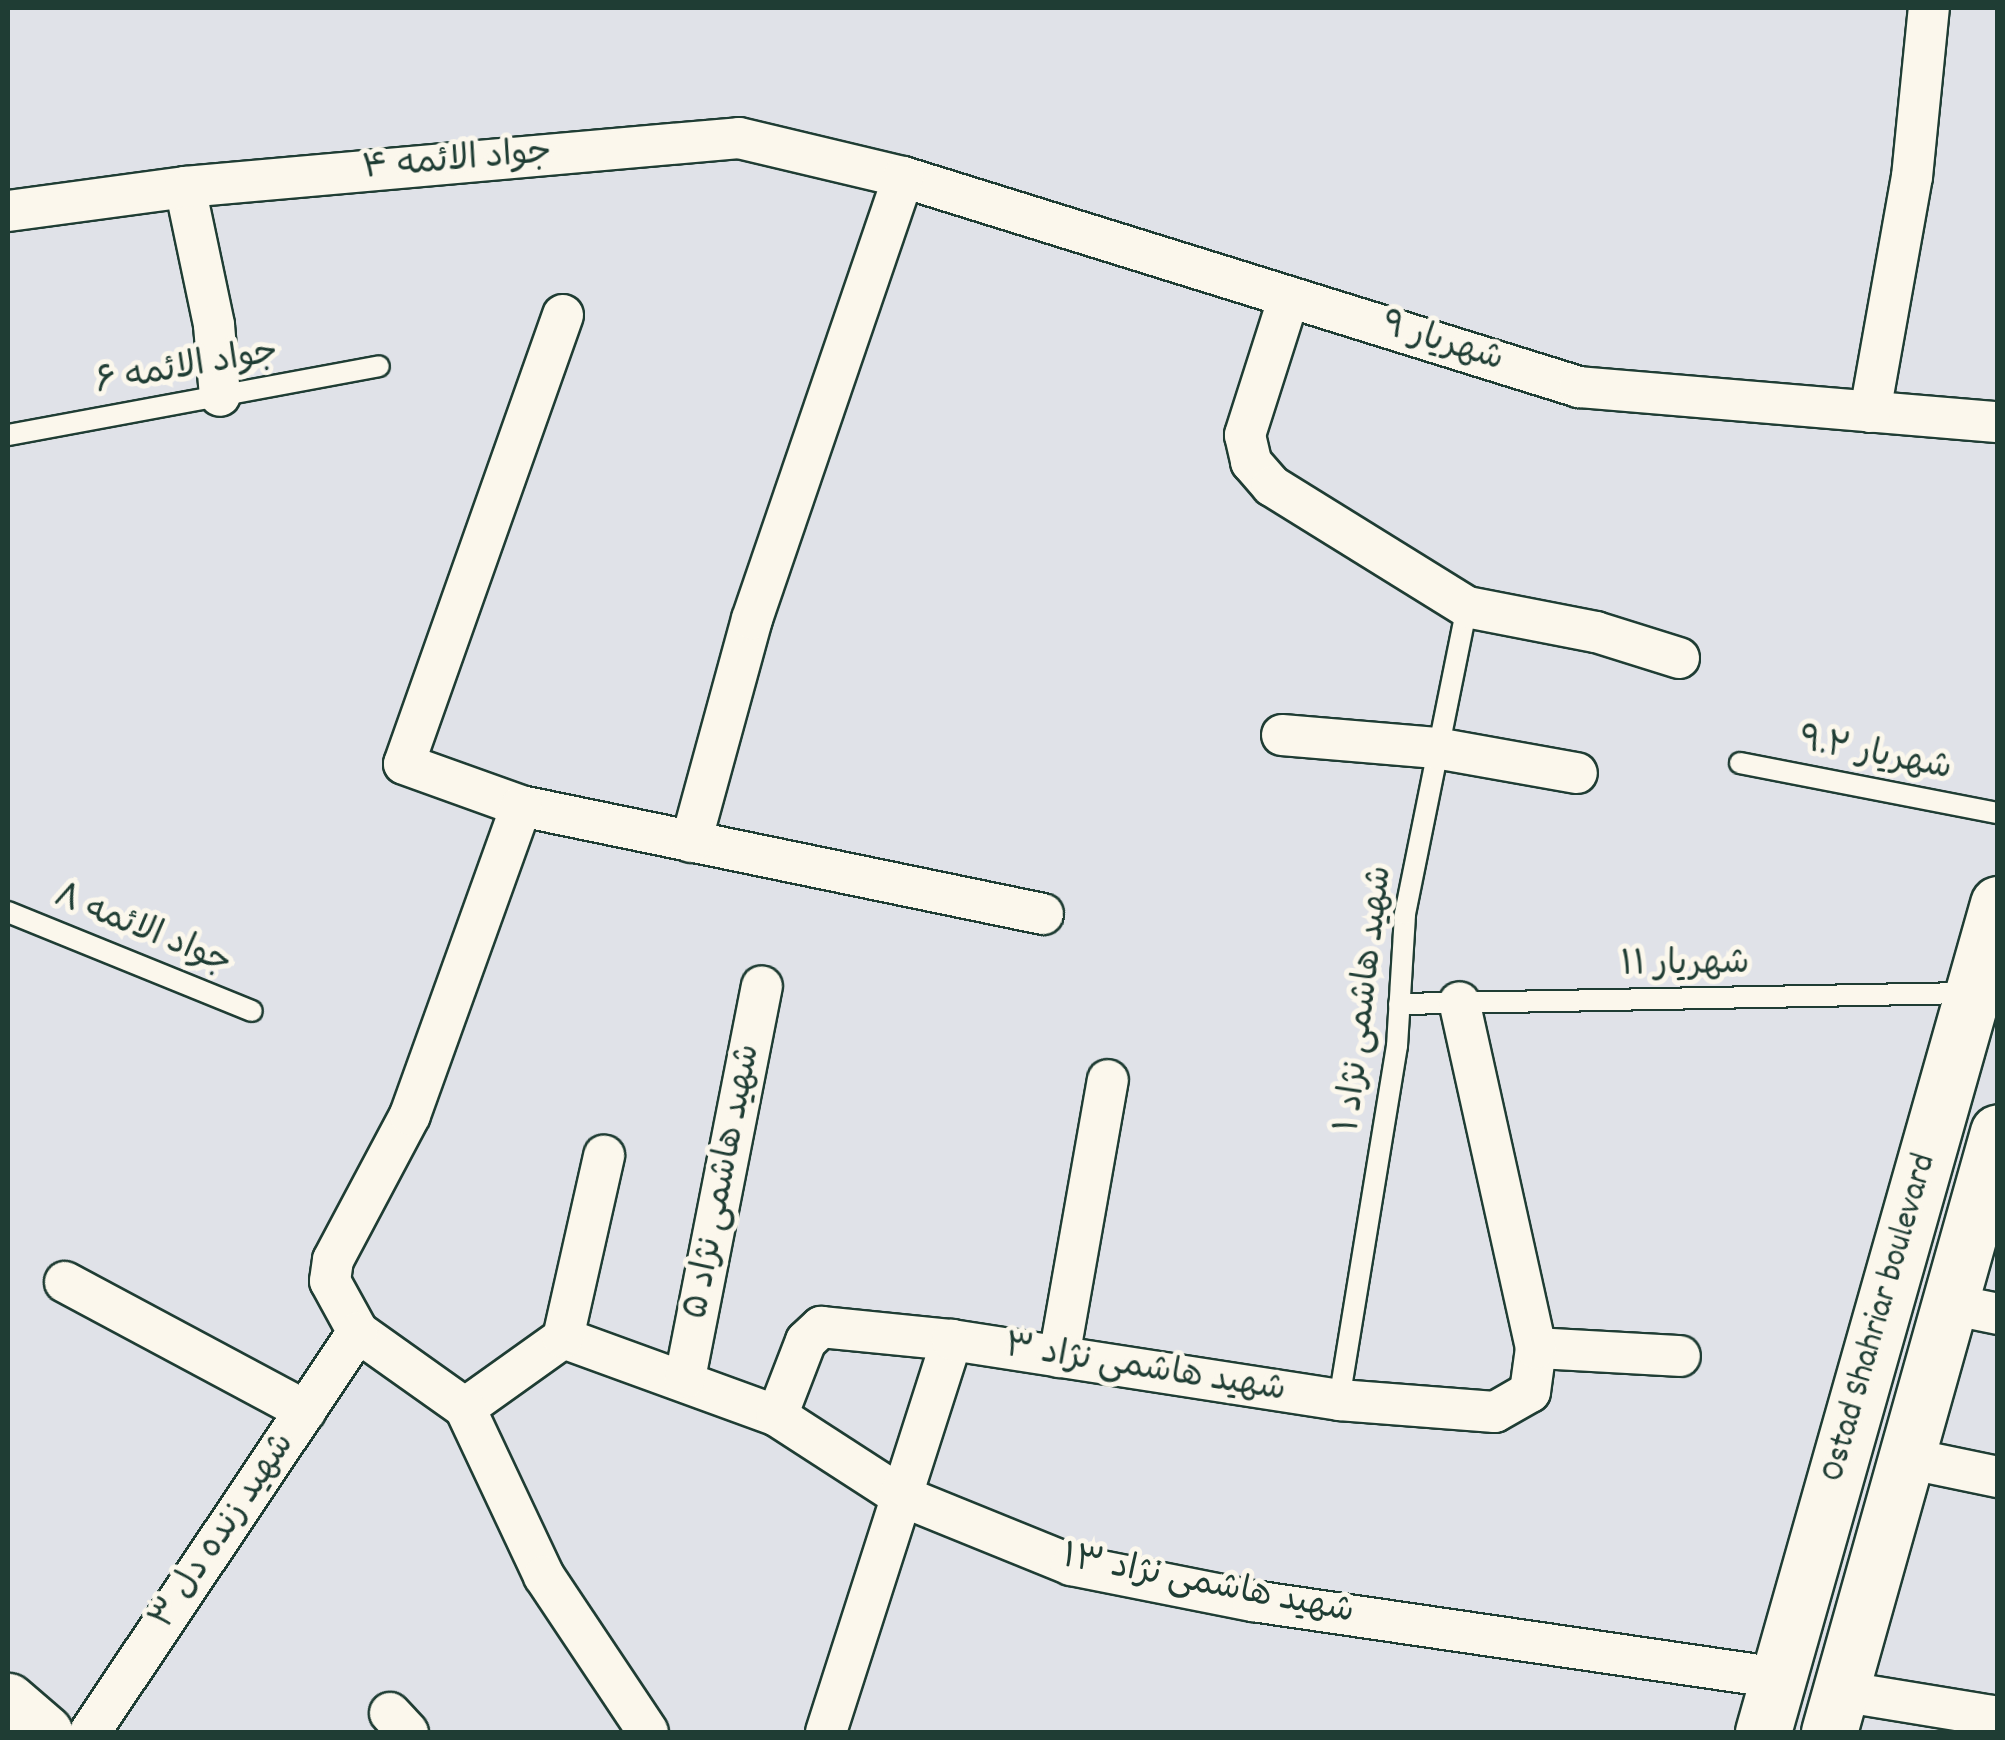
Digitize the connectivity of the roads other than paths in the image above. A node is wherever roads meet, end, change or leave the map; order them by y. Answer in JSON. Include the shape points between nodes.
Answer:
{"nodes":[{"id":1,"x":1930,"y":8,"type":"edge"},
{"id":2,"x":903,"y":177,"type":"junction"},
{"id":3,"x":185,"y":187,"type":"junction"},
{"id":4,"x":8,"y":211,"type":"edge"},
{"id":5,"x":1290,"y":297,"type":"junction"},
{"id":6,"x":563,"y":314,"type":"dead end"},
{"id":7,"x":379,"y":366,"type":"dead end"},
{"id":8,"x":220,"y":396,"type":"junction"},
{"id":9,"x":1870,"y":412,"type":"junction"},
{"id":10,"x":1998,"y":422,"type":"edge"},
{"id":11,"x":8,"y":434,"type":"edge"},
{"id":12,"x":1467,"y":607,"type":"junction"},
{"id":13,"x":1680,"y":658,"type":"dead end"},
{"id":14,"x":1282,"y":735,"type":"dead end"},
{"id":15,"x":1436,"y":748,"type":"junction"},
{"id":16,"x":1740,"y":763,"type":"dead end"},
{"id":17,"x":1577,"y":773,"type":"dead end"},
{"id":18,"x":521,"y":806,"type":"junction"},
{"id":19,"x":1998,"y":812,"type":"edge"},
{"id":20,"x":691,"y":842,"type":"junction"},
{"id":21,"x":1998,"y":904,"type":"edge"},
{"id":22,"x":8,"y":912,"type":"edge"},
{"id":23,"x":1043,"y":914,"type":"dead end"},
{"id":24,"x":762,"y":986,"type":"dead end"},
{"id":25,"x":1972,"y":993,"type":"junction"},
{"id":26,"x":1459,"y":1002,"type":"junction"},
{"id":27,"x":1399,"y":1004,"type":"junction"},
{"id":28,"x":252,"y":1010,"type":"dead end"},
{"id":29,"x":1108,"y":1080,"type":"dead end"},
{"id":30,"x":1998,"y":1132,"type":"edge"},
{"id":31,"x":604,"y":1156,"type":"dead end"},
{"id":32,"x":65,"y":1282,"type":"dead end"},
{"id":33,"x":1974,"y":1309,"type":"edge"},
{"id":34,"x":358,"y":1332,"type":"junction"},
{"id":35,"x":563,"y":1338,"type":"junction"},
{"id":36,"x":952,"y":1340,"type":"junction"},
{"id":37,"x":1536,"y":1348,"type":"junction"},
{"id":38,"x":1680,"y":1356,"type":"dead end"},
{"id":39,"x":1059,"y":1357,"type":"junction"},
{"id":40,"x":685,"y":1378,"type":"junction"},
{"id":41,"x":1338,"y":1400,"type":"junction"},
{"id":42,"x":465,"y":1408,"type":"junction"},
{"id":43,"x":306,"y":1410,"type":"junction"},
{"id":44,"x":776,"y":1416,"type":"junction"},
{"id":45,"x":1906,"y":1458,"type":"junction"},
{"id":46,"x":1998,"y":1477,"type":"edge"},
{"id":47,"x":899,"y":1495,"type":"junction"},
{"id":48,"x":1778,"y":1678,"type":"junction"},
{"id":49,"x":8,"y":1701,"type":"edge"},
{"id":50,"x":1835,"y":1712,"type":"edge"},
{"id":51,"x":1998,"y":1716,"type":"edge"},
{"id":52,"x":44,"y":1732,"type":"edge"},
{"id":53,"x":90,"y":1732,"type":"edge"},
{"id":54,"x":648,"y":1732,"type":"edge"},
{"id":55,"x":826,"y":1732,"type":"edge"},
{"id":56,"x":1763,"y":1732,"type":"edge"}],
"edges":[{"from":1,"to":9,"type":"street","via":[[1912,178]]},
{"from":2,"to":3,"type":"street","name":"جواد الائمه ۴","via":[[739,138]]},
{"from":2,"to":5,"type":"street","name":"شهریار ۹"},
{"from":2,"to":20,"type":"street","via":[[752,619]]},
{"from":3,"to":4,"type":"street","name":"جواد الائمه ۴"},
{"from":3,"to":8,"type":"street","via":[[214,324]]},
{"from":5,"to":9,"type":"street","name":"شهریار ۹","via":[[1579,387]]},
{"from":5,"to":12,"type":"street","via":[[1245,435],[1251,462],[1272,486]]},
{"from":6,"to":18,"type":"street","via":[[404,764]]},
{"from":7,"to":8,"type":"lane","name":"جواد الائمه ۶"},
{"from":8,"to":11,"type":"lane","name":"جواد الائمه ۶"},
{"from":9,"to":10,"type":"street","name":"شهریار ۹"},
{"from":12,"to":13,"type":"street","via":[[1596,632]]},
{"from":12,"to":15,"type":"lane","name":"شهید هاشمی نژاد ۱"},
{"from":14,"to":15,"type":"street"},
{"from":15,"to":17,"type":"street"},
{"from":15,"to":27,"type":"lane","name":"شهید هاشمی نژاد ۱","via":[[1405,914]]},
{"from":16,"to":19,"type":"lane","name":"شهریار ۹.۲"},
{"from":18,"to":20,"type":"street"},
{"from":18,"to":34,"type":"street","via":[[410,1115],[333,1260],[330,1281]]},
{"from":20,"to":23,"type":"street"},
{"from":21,"to":25,"type":"main road","name":"Ostad Shahriar boulevard"},
{"from":22,"to":28,"type":"lane","name":"جواد الائمه ۸"},
{"from":24,"to":40,"type":"street","name":"شهید هاشمی نژاد ۵"},
{"from":25,"to":26,"type":"lane","name":"شهریار ۱۱"},
{"from":25,"to":48,"type":"main road","name":"Ostad Shahriar boulevard"},
{"from":26,"to":27,"type":"lane","name":"شهریار ۱۱"},
{"from":26,"to":37,"type":"street"},
{"from":27,"to":41,"type":"lane","name":"شهید هاشمی نژاد ۱"},
{"from":29,"to":39,"type":"street"},
{"from":30,"to":33,"type":"main road","name":"Ostad Shahriar boulevard"},
{"from":31,"to":35,"type":"street"},
{"from":32,"to":43,"type":"street"},
{"from":33,"to":45,"type":"main road","name":"Ostad Shahriar boulevard"},
{"from":34,"to":42,"type":"street"},
{"from":34,"to":43,"type":"street","name":"شهید زنده دل ۳"},
{"from":35,"to":40,"type":"street","name":"شهید هاشمی نژاد ۱۳"},
{"from":35,"to":42,"type":"street"},
{"from":36,"to":39,"type":"street","name":"شهید هاشمی نژاد ۳"},
{"from":36,"to":44,"type":"street","name":"شهید هاشمی نژاد ۳","via":[[821,1327],[806,1341]]},
{"from":36,"to":47,"type":"street"},
{"from":37,"to":38,"type":"street"},
{"from":37,"to":41,"type":"street","name":"شهید هاشمی نژاد ۳","via":[[1530,1392],[1494,1412]]},
{"from":39,"to":41,"type":"street","name":"شهید هاشمی نژاد ۳"},
{"from":40,"to":44,"type":"street","name":"شهید هاشمی نژاد ۱۳"},
{"from":42,"to":54,"type":"street","via":[[544,1576]]},
{"from":43,"to":53,"type":"street","name":"شهید زنده دل ۳"},
{"from":44,"to":47,"type":"street","name":"شهید هاشمی نژاد ۱۳"},
{"from":45,"to":46,"type":"street"},
{"from":45,"to":50,"type":"main road","name":"Ostad Shahriar boulevard"},
{"from":47,"to":48,"type":"street","name":"شهید هاشمی نژاد ۱۳","via":[[1071,1564],[1253,1600]]},
{"from":47,"to":55,"type":"street"},
{"from":48,"to":56,"type":"main road","name":"Ostad Shahriar boulevard"},
{"from":49,"to":52,"type":"main road"},
{"from":50,"to":51,"type":"street"}]}
